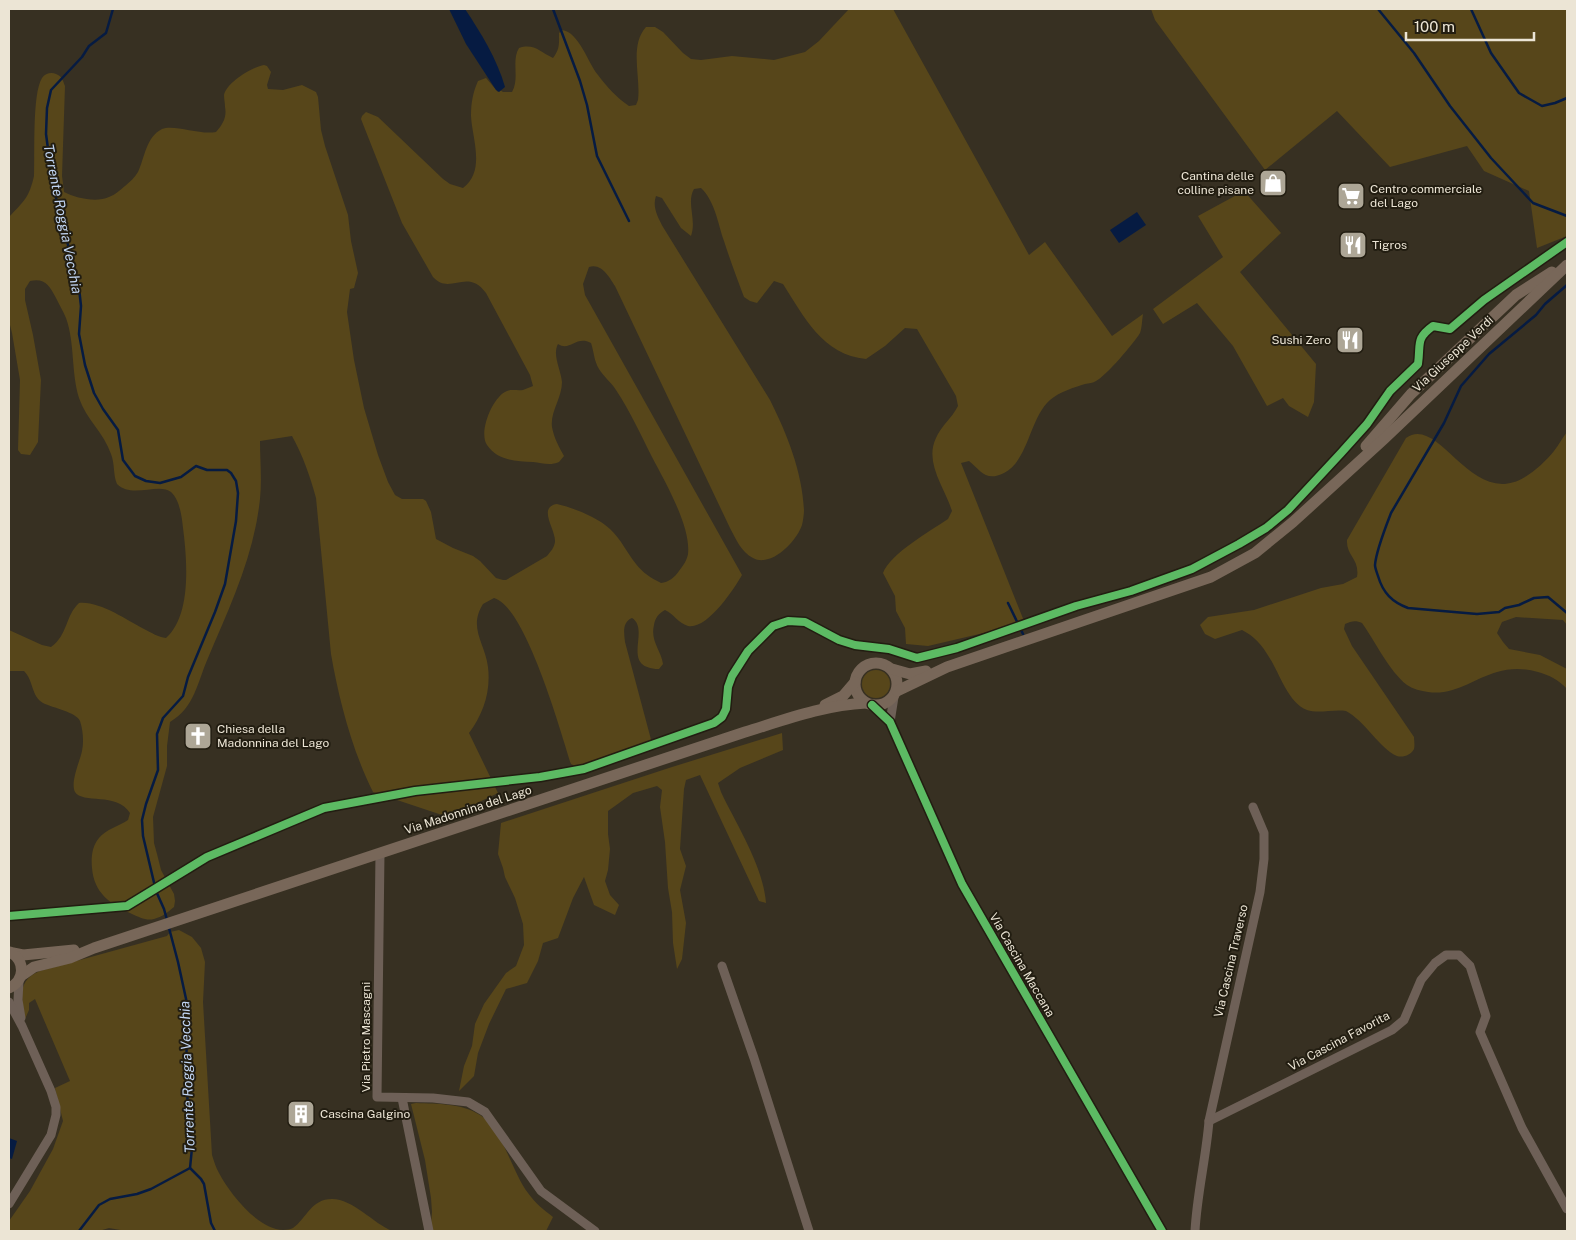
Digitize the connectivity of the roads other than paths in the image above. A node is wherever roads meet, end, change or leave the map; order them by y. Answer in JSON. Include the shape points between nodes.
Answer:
{"nodes":[{"id":1,"x":1567,"y":263,"type":"edge"},
{"id":2,"x":1506,"y":323,"type":"junction"},
{"id":3,"x":1450,"y":358,"type":"junction"},
{"id":4,"x":1418,"y":406,"type":"junction"},
{"id":5,"x":1327,"y":491,"type":"junction"},
{"id":6,"x":947,"y":667,"type":"junction"},
{"id":7,"x":892,"y":669,"type":"junction"},
{"id":8,"x":855,"y":682,"type":"junction"},
{"id":9,"x":895,"y":694,"type":"junction"},
{"id":10,"x":869,"y":704,"type":"junction"},
{"id":11,"x":812,"y":712,"type":"junction"},
{"id":12,"x":890,"y":722,"type":"junction"},
{"id":13,"x":1253,"y":808,"type":"dead end"},
{"id":14,"x":380,"y":854,"type":"junction"},
{"id":15,"x":94,"y":948,"type":"junction"},
{"id":16,"x":11,"y":952,"type":"edge"},
{"id":17,"x":722,"y":966,"type":"dead end"},
{"id":18,"x":20,"y":978,"type":"junction"},
{"id":19,"x":9,"y":988,"type":"edge"},
{"id":20,"x":9,"y":1002,"type":"edge"},
{"id":21,"x":22,"y":1026,"type":"junction"},
{"id":22,"x":402,"y":1098,"type":"junction"},
{"id":23,"x":1209,"y":1121,"type":"junction"},
{"id":24,"x":9,"y":1204,"type":"edge"},
{"id":25,"x":1567,"y":1209,"type":"edge"},
{"id":26,"x":429,"y":1231,"type":"edge"},
{"id":27,"x":595,"y":1231,"type":"edge"},
{"id":28,"x":809,"y":1231,"type":"edge"},
{"id":29,"x":1162,"y":1231,"type":"edge"},
{"id":30,"x":1195,"y":1231,"type":"edge"}],
"edges":[{"from":1,"to":2,"type":"main road","name":"Via Giuseppe Verdi"},
{"from":1,"to":3,"type":"main road","name":"Via Giuseppe Verdi","via":[[1516,295]]},
{"from":2,"to":3,"type":"main road","name":"Via Giuseppe Verdi","via":[[1492,330],[1462,356]]},
{"from":2,"to":4,"type":"main road","name":"Via Giuseppe Verdi"},
{"from":3,"to":4,"type":"main road","name":"Via Giuseppe Verdi","via":[[1450,367]]},
{"from":3,"to":5,"type":"main road","name":"Via Giuseppe Verdi","via":[[1411,394]]},
{"from":4,"to":5,"type":"main road","name":"Via Giuseppe Verdi"},
{"from":5,"to":6,"type":"main road","via":[[1255,553],[1212,578]]},
{"from":6,"to":7,"type":"main road","via":[[910,674]]},
{"from":6,"to":9,"type":"main road"},
{"from":7,"to":8,"type":"main road","via":[[880,663],[867,665],[861,669]]},
{"from":7,"to":9,"type":"main road","via":[[898,683]]},
{"from":8,"to":10,"type":"main road","via":[[859,697]]},
{"from":8,"to":11,"type":"main road","name":"Via Madonnina del Lago","via":[[843,696]]},
{"from":9,"to":10,"type":"main road","via":[[888,702]]},
{"from":9,"to":12,"type":"street"},
{"from":10,"to":11,"type":"main road","name":"Via Madonnina del Lago"},
{"from":10,"to":12,"type":"street","name":"Via Cascina Maccana"},
{"from":11,"to":14,"type":"main road","name":"Via Madonnina del Lago"},
{"from":12,"to":29,"type":"street","name":"Via Cascina Maccana","via":[[962,884]]},
{"from":13,"to":23,"type":"street","name":"Via Cascina Traverso","via":[[1264,833],[1260,892]]},
{"from":14,"to":15,"type":"main road","name":"Via Madonnina del Lago"},
{"from":14,"to":22,"type":"street","name":"Via Pietro Mascagni","via":[[377,1097]]},
{"from":15,"to":16,"type":"main road","via":[[23,955]]},
{"from":15,"to":18,"type":"main road","via":[[34,967]]},
{"from":16,"to":18,"type":"main road","via":[[22,966]]},
{"from":17,"to":28,"type":"street"},
{"from":18,"to":19,"type":"main road"},
{"from":18,"to":21,"type":"street","via":[[18,1000]]},
{"from":20,"to":21,"type":"street"},
{"from":21,"to":24,"type":"street","via":[[51,1091],[56,1115],[51,1135]]},
{"from":22,"to":26,"type":"street"},
{"from":22,"to":27,"type":"street","name":"Via Pietro Mascagni","via":[[468,1102],[485,1112],[541,1191]]},
{"from":23,"to":25,"type":"street","name":"Via Cascina Favorita","via":[[1392,1030],[1404,1020],[1421,980],[1435,963],[1446,955],[1459,955],[1470,966],[1486,1016],[1480,1032],[1522,1128]]},
{"from":23,"to":30,"type":"street"}]}
